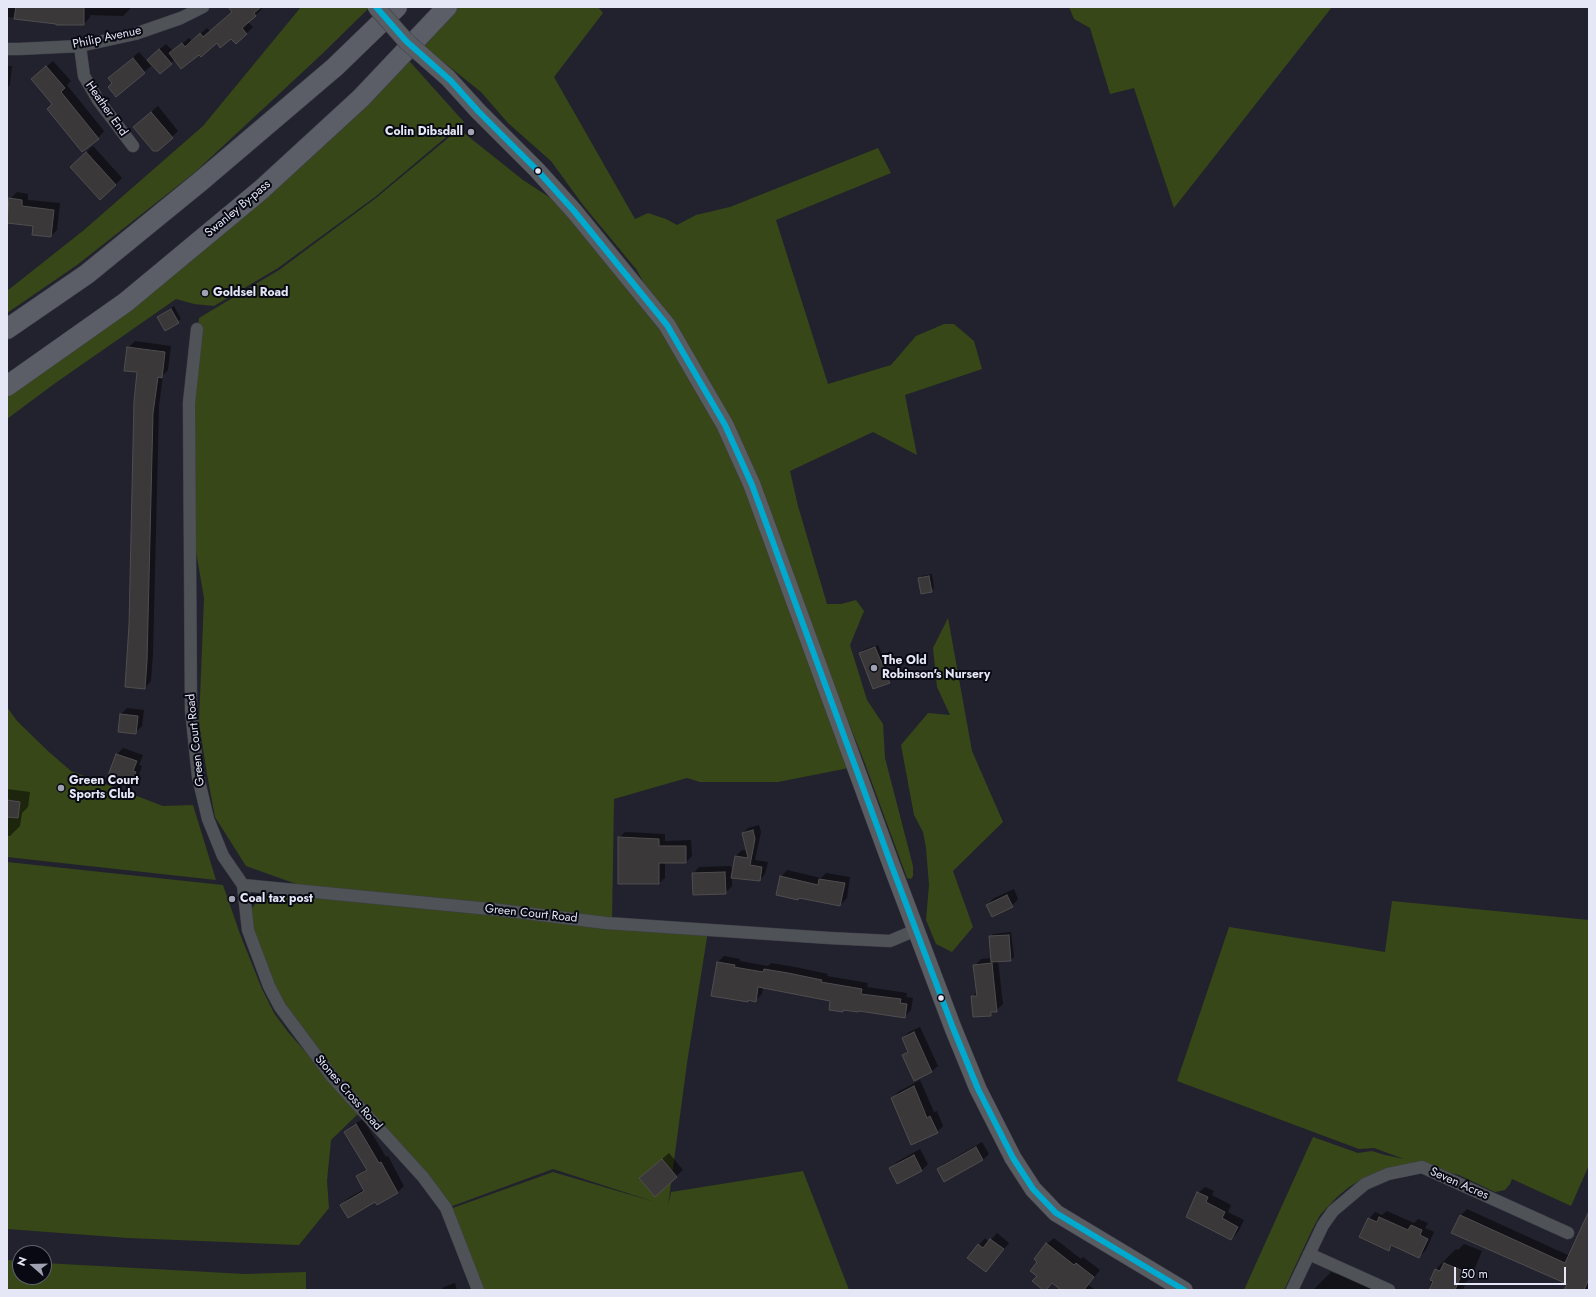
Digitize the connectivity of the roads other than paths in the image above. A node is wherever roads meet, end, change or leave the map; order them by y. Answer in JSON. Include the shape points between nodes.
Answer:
{"nodes":[{"id":1,"x":203,"y":7,"type":"edge"},
{"id":2,"x":376,"y":7,"type":"edge"},
{"id":3,"x":397,"y":7,"type":"edge"},
{"id":4,"x":447,"y":7,"type":"edge"},
{"id":5,"x":80,"y":46,"type":"junction"},
{"id":6,"x":7,"y":48,"type":"edge"},
{"id":7,"x":134,"y":146,"type":"dead end"},
{"id":8,"x":7,"y":329,"type":"edge"},
{"id":9,"x":197,"y":329,"type":"dead end"},
{"id":10,"x":7,"y":386,"type":"edge"},
{"id":11,"x":243,"y":885,"type":"junction"},
{"id":12,"x":916,"y":930,"type":"junction"},
{"id":13,"x":1568,"y":1233,"type":"dead end"},
{"id":14,"x":1310,"y":1254,"type":"junction"},
{"id":15,"x":478,"y":1290,"type":"edge"},
{"id":16,"x":1184,"y":1290,"type":"edge"},
{"id":17,"x":1292,"y":1290,"type":"edge"},
{"id":18,"x":1389,"y":1290,"type":"edge"}],
"edges":[{"from":1,"to":5,"type":"street","name":"Philip Avenue","via":[[181,18],[134,34]]},
{"from":2,"to":12,"type":"main road","bridge":true,"via":[[406,41],[448,78],[537,170],[574,211],[667,325],[725,425],[752,485]]},
{"from":3,"to":8,"type":"highway","via":[[335,67],[195,186],[88,274]]},
{"from":4,"to":10,"type":"highway","name":"Swanley By-pass","via":[[361,98],[262,189],[126,302]]},
{"from":5,"to":6,"type":"street","name":"Philip Avenue"},
{"from":5,"to":7,"type":"street","name":"Heather End","via":[[84,76],[98,100]]},
{"from":9,"to":11,"type":"street","name":"Green Court Road","via":[[189,403],[191,710],[198,777],[208,820],[223,856]]},
{"from":11,"to":12,"type":"street","name":"Green Court Road","via":[[606,923],[821,938],[890,941]]},
{"from":11,"to":15,"type":"street","name":"Stones Cross Road","via":[[248,930],[268,986],[280,1007],[333,1078],[423,1177],[446,1208]]},
{"from":12,"to":16,"type":"main road","via":[[978,1089],[1009,1152],[1033,1189],[1056,1213]]},
{"from":13,"to":14,"type":"street","name":"Seven Acres","via":[[1422,1167],[1388,1174],[1365,1184],[1333,1210]]},
{"from":14,"to":17,"type":"street","name":"Seven Acres"},
{"from":14,"to":18,"type":"street"}]}
